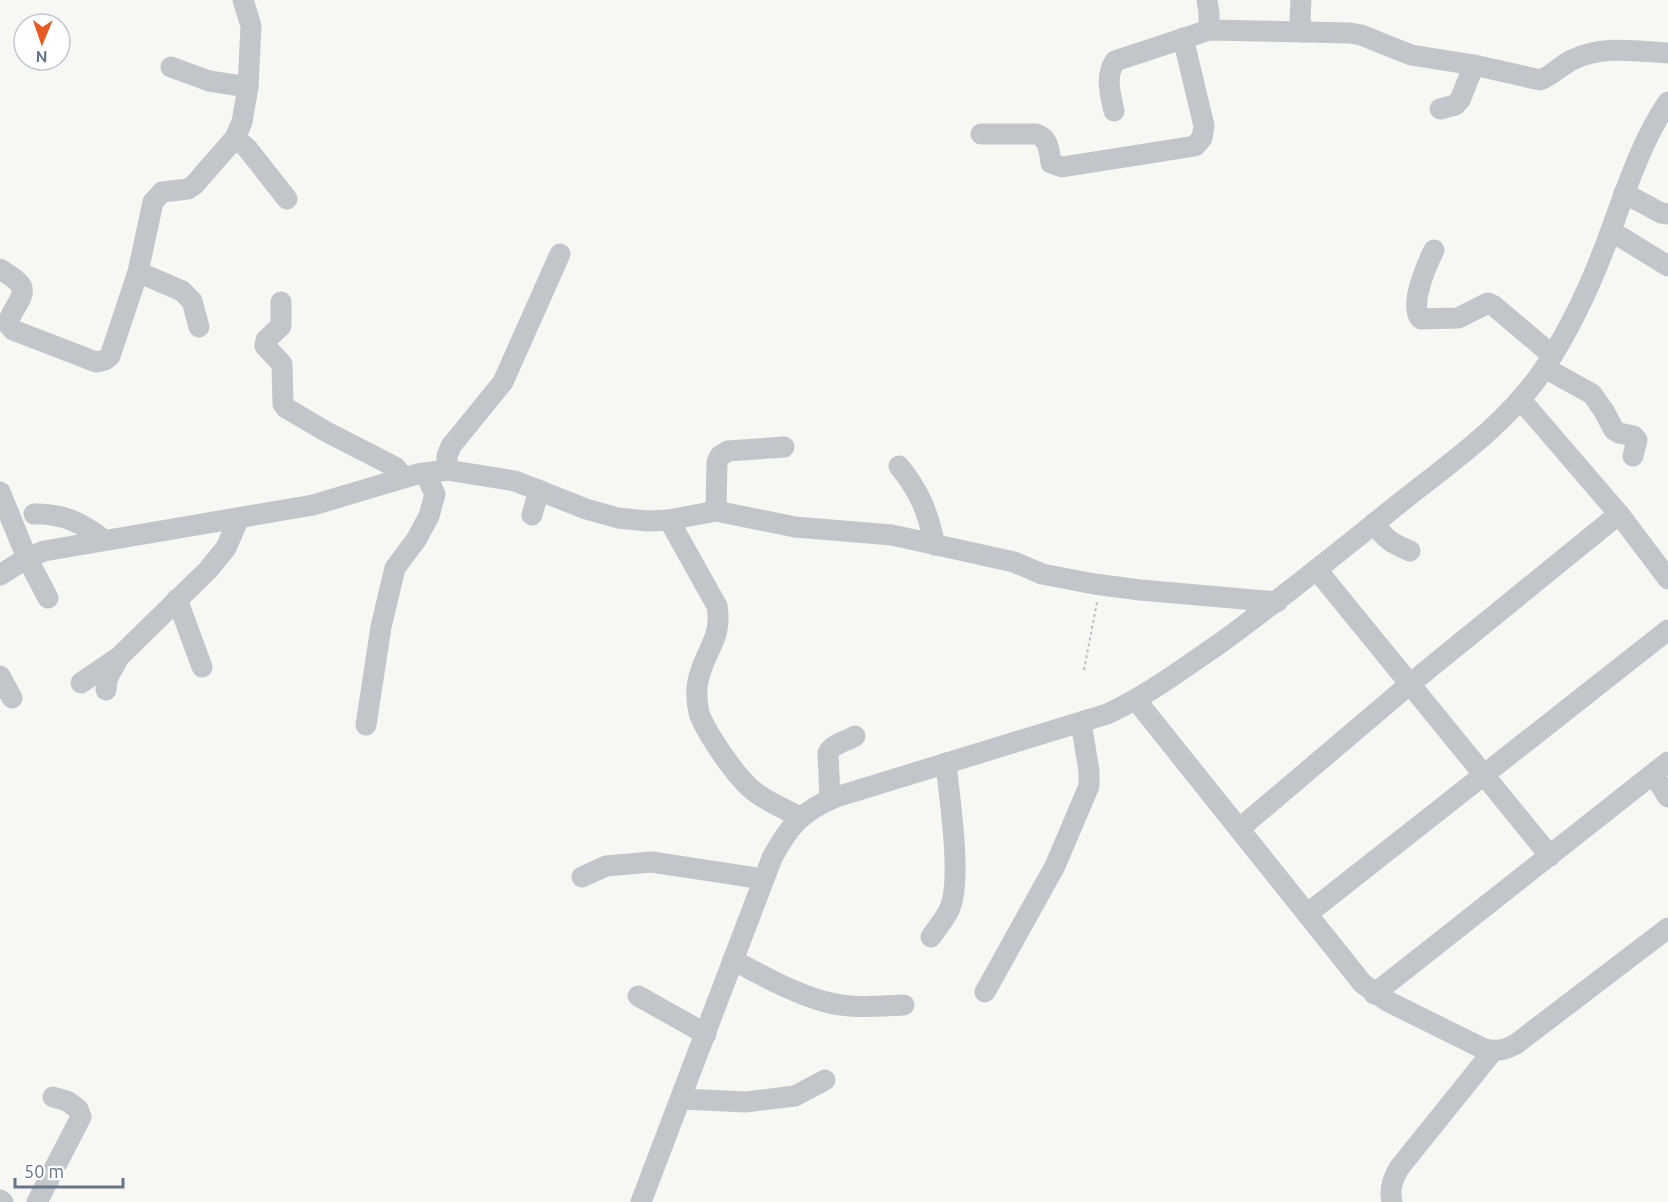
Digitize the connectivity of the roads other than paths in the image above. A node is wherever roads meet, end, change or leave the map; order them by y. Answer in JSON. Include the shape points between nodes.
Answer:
{"nodes":[{"id":1,"x":243,"y":0,"type":"edge"},
{"id":2,"x":1207,"y":0,"type":"edge"},
{"id":3,"x":1301,"y":0,"type":"edge"},
{"id":4,"x":1209,"y":30,"type":"junction"},
{"id":5,"x":1303,"y":32,"type":"junction"},
{"id":6,"x":1183,"y":38,"type":"junction"},
{"id":7,"x":1668,"y":53,"type":"edge"},
{"id":8,"x":1474,"y":65,"type":"junction"},
{"id":9,"x":171,"y":67,"type":"dead end"},
{"id":10,"x":248,"y":87,"type":"junction"},
{"id":11,"x":1440,"y":108,"type":"dead end"},
{"id":12,"x":1666,"y":108,"type":"edge"},
{"id":13,"x":1114,"y":111,"type":"dead end"},
{"id":14,"x":981,"y":134,"type":"dead end"},
{"id":15,"x":235,"y":138,"type":"junction"},
{"id":16,"x":1624,"y":193,"type":"junction"},
{"id":17,"x":287,"y":198,"type":"dead end"},
{"id":18,"x":1668,"y":214,"type":"edge"},
{"id":19,"x":1611,"y":231,"type":"junction"},
{"id":20,"x":1434,"y":250,"type":"dead end"},
{"id":21,"x":560,"y":254,"type":"dead end"},
{"id":22,"x":1668,"y":266,"type":"edge"},
{"id":23,"x":0,"y":268,"type":"edge"},
{"id":24,"x":138,"y":272,"type":"junction"},
{"id":25,"x":280,"y":302,"type":"dead end"},
{"id":26,"x":199,"y":327,"type":"dead end"},
{"id":27,"x":1548,"y":362,"type":"junction"},
{"id":28,"x":1521,"y":400,"type":"junction"},
{"id":29,"x":784,"y":447,"type":"dead end"},
{"id":30,"x":1633,"y":456,"type":"dead end"},
{"id":31,"x":899,"y":466,"type":"dead end"},
{"id":32,"x":447,"y":470,"type":"junction"},
{"id":33,"x":425,"y":473,"type":"junction"},
{"id":34,"x":404,"y":478,"type":"junction"},
{"id":35,"x":538,"y":490,"type":"junction"},
{"id":36,"x":0,"y":492,"type":"edge"},
{"id":37,"x":716,"y":511,"type":"junction"},
{"id":38,"x":34,"y":514,"type":"dead end"},
{"id":39,"x":1619,"y":514,"type":"junction"},
{"id":40,"x":532,"y":515,"type":"dead end"},
{"id":41,"x":239,"y":518,"type":"junction"},
{"id":42,"x":669,"y":520,"type":"junction"},
{"id":43,"x":1374,"y":524,"type":"junction"},
{"id":44,"x":104,"y":540,"type":"junction"},
{"id":45,"x":935,"y":544,"type":"junction"},
{"id":46,"x":1410,"y":550,"type":"dead end"},
{"id":47,"x":27,"y":558,"type":"junction"},
{"id":48,"x":1317,"y":570,"type":"junction"},
{"id":49,"x":0,"y":575,"type":"edge"},
{"id":50,"x":1668,"y":579,"type":"edge"},
{"id":51,"x":48,"y":598,"type":"dead end"},
{"id":52,"x":177,"y":599,"type":"junction"},
{"id":53,"x":1277,"y":602,"type":"junction"},
{"id":54,"x":1668,"y":630,"type":"edge"},
{"id":55,"x":119,"y":657,"type":"junction"},
{"id":56,"x":202,"y":667,"type":"dead end"},
{"id":57,"x":0,"y":676,"type":"edge"},
{"id":58,"x":81,"y":683,"type":"dead end"},
{"id":59,"x":1410,"y":684,"type":"junction"},
{"id":60,"x":106,"y":690,"type":"dead end"},
{"id":61,"x":12,"y":698,"type":"dead end"},
{"id":62,"x":1136,"y":700,"type":"junction"},
{"id":63,"x":1081,"y":722,"type":"junction"},
{"id":64,"x":366,"y":725,"type":"dead end"},
{"id":65,"x":855,"y":736,"type":"dead end"},
{"id":66,"x":946,"y":763,"type":"junction"},
{"id":67,"x":1661,"y":768,"type":"edge"},
{"id":68,"x":1483,"y":774,"type":"junction"},
{"id":69,"x":1668,"y":797,"type":"edge"},
{"id":70,"x":830,"y":799,"type":"junction"},
{"id":71,"x":799,"y":817,"type":"junction"},
{"id":72,"x":1239,"y":829,"type":"junction"},
{"id":73,"x":1550,"y":856,"type":"junction"},
{"id":74,"x":582,"y":876,"type":"dead end"},
{"id":75,"x":764,"y":879,"type":"junction"},
{"id":76,"x":1307,"y":914,"type":"junction"},
{"id":77,"x":1668,"y":928,"type":"edge"},
{"id":78,"x":931,"y":937,"type":"dead end"},
{"id":79,"x":733,"y":960,"type":"junction"},
{"id":80,"x":986,"y":992,"type":"dead end"},
{"id":81,"x":1374,"y":994,"type":"junction"},
{"id":82,"x":638,"y":996,"type":"dead end"},
{"id":83,"x":904,"y":1005,"type":"dead end"},
{"id":84,"x":706,"y":1034,"type":"junction"},
{"id":85,"x":1493,"y":1051,"type":"junction"},
{"id":86,"x":825,"y":1080,"type":"dead end"},
{"id":87,"x":53,"y":1097,"type":"dead end"},
{"id":88,"x":681,"y":1099,"type":"junction"},
{"id":89,"x":37,"y":1202,"type":"edge"},
{"id":90,"x":641,"y":1202,"type":"edge"},
{"id":91,"x":1392,"y":1202,"type":"edge"}],
"edges":[{"from":1,"to":10,"type":"street","via":[[251,26]]},
{"from":2,"to":4,"type":"street"},
{"from":3,"to":5,"type":"street"},
{"from":4,"to":5,"type":"street"},
{"from":4,"to":6,"type":"street"},
{"from":5,"to":8,"type":"street","via":[[1361,35],[1411,54]]},
{"from":6,"to":13,"type":"street","via":[[1115,61],[1108,77]]},
{"from":6,"to":14,"type":"street","via":[[1202,114],[1202,138],[1196,146],[1062,167],[1051,163],[1044,136]]},
{"from":7,"to":8,"type":"street","via":[[1606,50],[1576,58],[1540,80]]},
{"from":8,"to":11,"type":"street","via":[[1460,100]]},
{"from":9,"to":10,"type":"street","via":[[209,81]]},
{"from":10,"to":15,"type":"street"},
{"from":12,"to":16,"type":"street","via":[[1653,125]]},
{"from":15,"to":17,"type":"street"},
{"from":15,"to":24,"type":"street","via":[[194,185],[157,196]]},
{"from":16,"to":18,"type":"street"},
{"from":16,"to":19,"type":"street"},
{"from":19,"to":22,"type":"street"},
{"from":19,"to":27,"type":"street","via":[[1592,280]]},
{"from":20,"to":27,"type":"street","via":[[1422,276],[1416,310],[1421,319],[1458,318],[1488,303]]},
{"from":21,"to":32,"type":"street","via":[[503,382],[451,447]]},
{"from":23,"to":24,"type":"street","via":[[22,290],[9,318],[12,330],[96,362],[110,356]]},
{"from":24,"to":26,"type":"street","via":[[182,291],[192,301]]},
{"from":25,"to":34,"type":"street","via":[[281,326],[266,340],[266,346],[282,364],[283,404],[395,467]]},
{"from":27,"to":28,"type":"street"},
{"from":27,"to":30,"type":"street","via":[[1592,394],[1614,430],[1634,436],[1637,440]]},
{"from":28,"to":39,"type":"street"},
{"from":28,"to":43,"type":"street"},
{"from":29,"to":37,"type":"street","via":[[728,451],[720,456]]},
{"from":31,"to":45,"type":"street","via":[[925,506]]},
{"from":32,"to":33,"type":"street"},
{"from":32,"to":35,"type":"street","via":[[502,477]]},
{"from":33,"to":34,"type":"street"},
{"from":33,"to":64,"type":"street","via":[[435,494],[429,516],[395,568],[381,627]]},
{"from":34,"to":41,"type":"street","via":[[313,505]]},
{"from":35,"to":40,"type":"street"},
{"from":35,"to":42,"type":"street","via":[[602,514]]},
{"from":36,"to":47,"type":"street"},
{"from":37,"to":42,"type":"street"},
{"from":37,"to":45,"type":"street","via":[[795,527],[892,535]]},
{"from":38,"to":44,"type":"street","via":[[63,516]]},
{"from":39,"to":50,"type":"street"},
{"from":39,"to":59,"type":"street"},
{"from":41,"to":44,"type":"street"},
{"from":41,"to":52,"type":"street","via":[[226,548]]},
{"from":42,"to":71,"type":"street","via":[[717,606],[718,632],[698,680],[699,712],[706,728],[743,782]]},
{"from":43,"to":46,"type":"street","via":[[1392,544]]},
{"from":43,"to":48,"type":"street"},
{"from":44,"to":47,"type":"street","via":[[45,550]]},
{"from":45,"to":53,"type":"street","via":[[1014,562],[1042,574],[1100,585]]},
{"from":47,"to":49,"type":"street"},
{"from":47,"to":51,"type":"street"},
{"from":48,"to":53,"type":"street"},
{"from":48,"to":59,"type":"street"},
{"from":52,"to":55,"type":"street"},
{"from":52,"to":56,"type":"street"},
{"from":53,"to":62,"type":"street"},
{"from":54,"to":68,"type":"street"},
{"from":55,"to":58,"type":"street"},
{"from":55,"to":60,"type":"street","via":[[107,679]]},
{"from":57,"to":61,"type":"street"},
{"from":59,"to":68,"type":"street"},
{"from":59,"to":72,"type":"street"},
{"from":62,"to":63,"type":"street"},
{"from":62,"to":72,"type":"street"},
{"from":63,"to":66,"type":"street"},
{"from":63,"to":80,"type":"street","via":[[1089,786],[1055,866]]},
{"from":65,"to":70,"type":"street","via":[[834,745],[828,753]]},
{"from":66,"to":70,"type":"street"},
{"from":66,"to":78,"type":"street","via":[[955,855],[953,893],[950,909]]},
{"from":67,"to":69,"type":"street"},
{"from":67,"to":73,"type":"street"},
{"from":68,"to":73,"type":"street"},
{"from":68,"to":76,"type":"street"},
{"from":70,"to":71,"type":"street"},
{"from":71,"to":75,"type":"street","via":[[784,834]]},
{"from":72,"to":76,"type":"street"},
{"from":73,"to":81,"type":"street"},
{"from":74,"to":75,"type":"street","via":[[606,866],[652,862]]},
{"from":75,"to":79,"type":"street"},
{"from":76,"to":81,"type":"street"},
{"from":77,"to":85,"type":"street","via":[[1516,1044]]},
{"from":79,"to":83,"type":"street","via":[[792,990],[828,1002],[866,1007]]},
{"from":79,"to":84,"type":"street"},
{"from":81,"to":85,"type":"street"},
{"from":82,"to":84,"type":"street"},
{"from":84,"to":88,"type":"street"},
{"from":85,"to":91,"type":"street","via":[[1399,1168],[1392,1181]]},
{"from":86,"to":88,"type":"street","via":[[795,1096],[746,1102]]},
{"from":87,"to":89,"type":"street","via":[[67,1101],[78,1109],[81,1117]]},
{"from":88,"to":90,"type":"street"}]}
